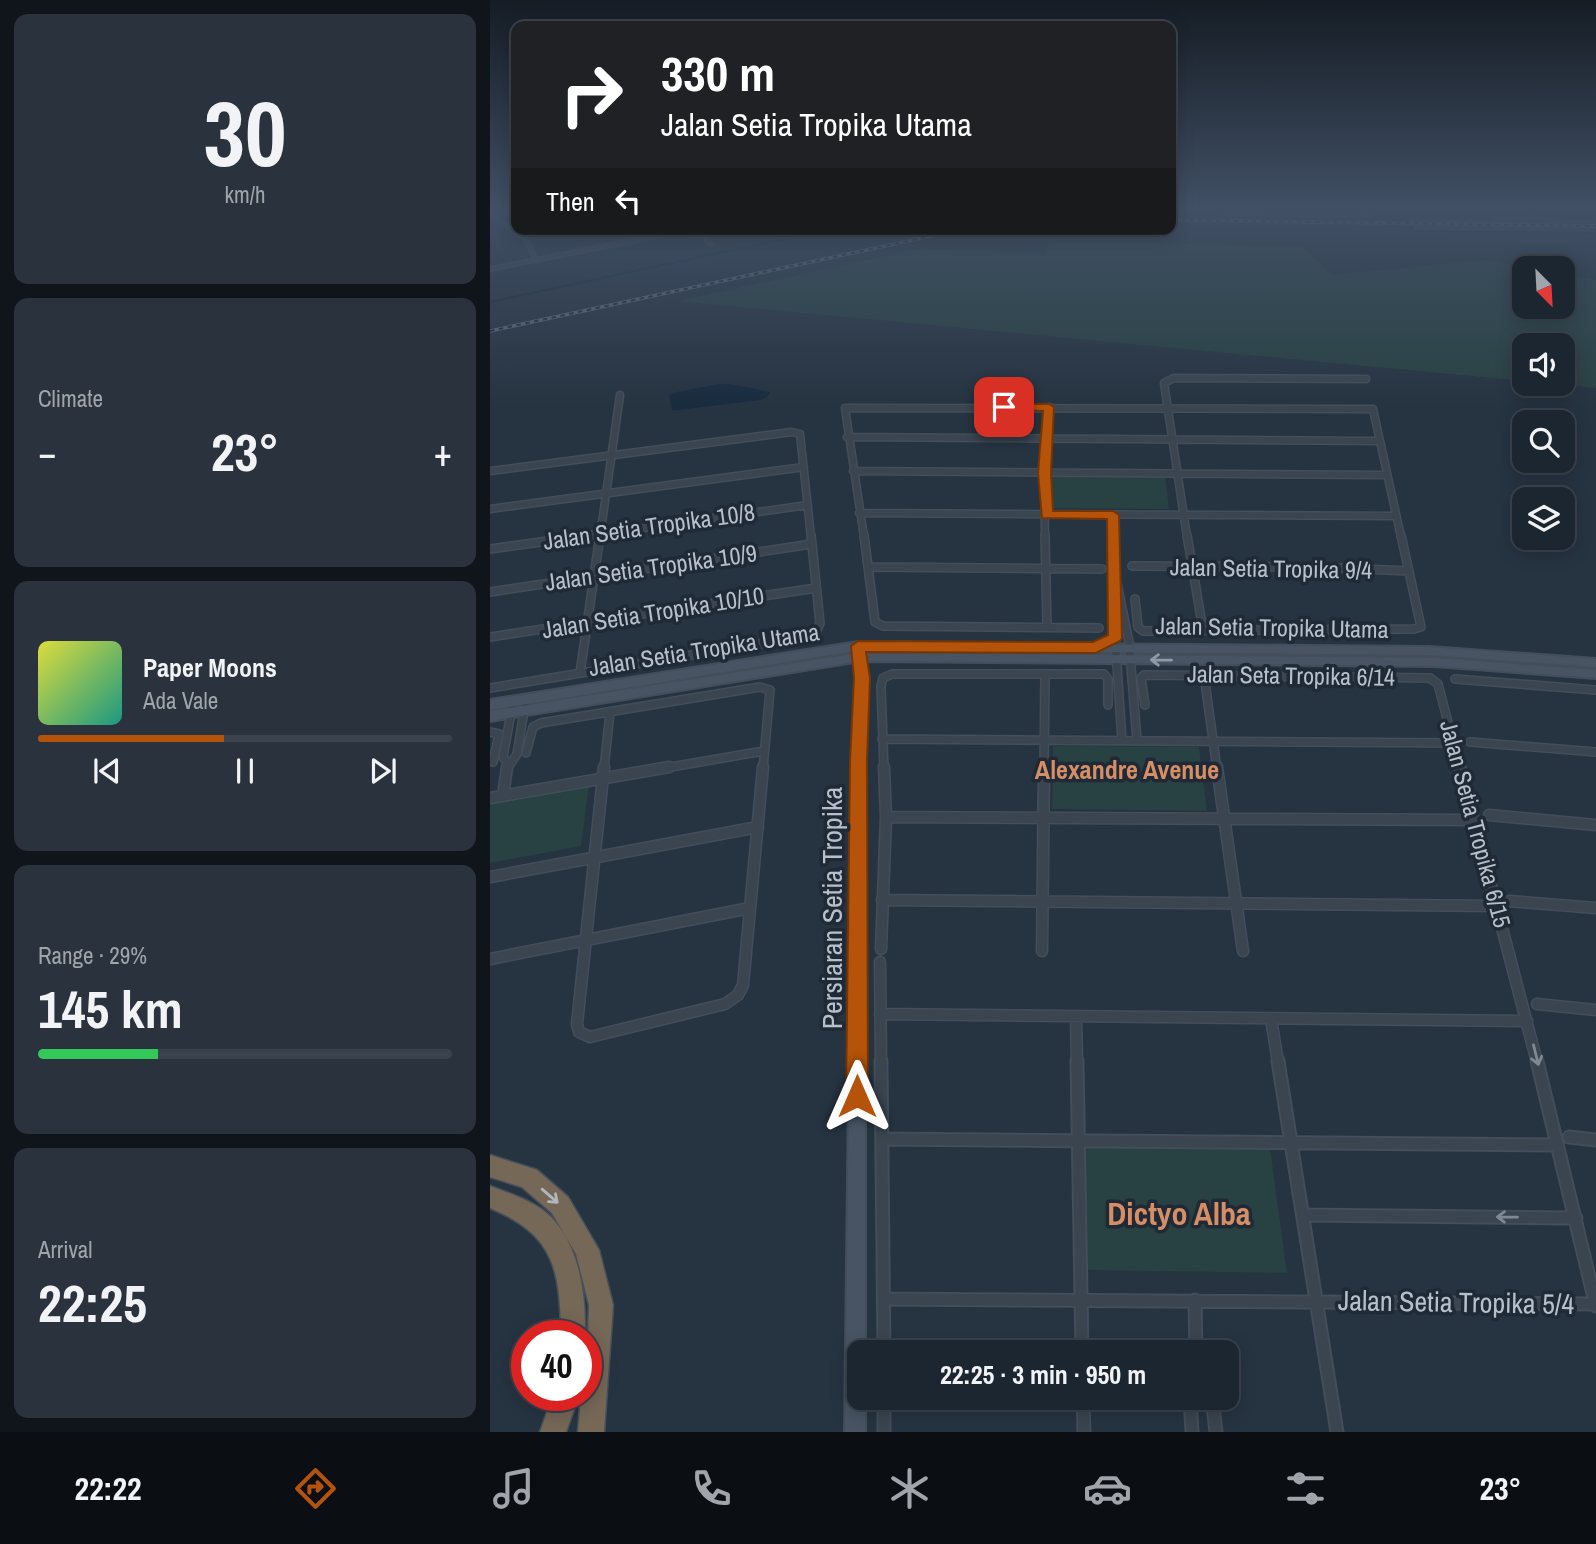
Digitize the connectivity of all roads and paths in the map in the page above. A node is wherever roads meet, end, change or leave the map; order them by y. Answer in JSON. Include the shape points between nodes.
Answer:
{"nodes":[{"id":1,"x":1366,"y":379,"type":"dead end"},
{"id":2,"x":620,"y":395,"type":"dead end"},
{"id":3,"x":1049,"y":407,"type":"junction"},
{"id":4,"x":1167,"y":407,"type":"junction"},
{"id":5,"x":847,"y":437,"type":"junction"},
{"id":6,"x":1046,"y":438,"type":"junction"},
{"id":7,"x":1171,"y":438,"type":"junction"},
{"id":8,"x":1379,"y":441,"type":"junction"},
{"id":9,"x":612,"y":455,"type":"junction"},
{"id":10,"x":804,"y":467,"type":"junction"},
{"id":11,"x":490,"y":471,"type":"edge"},
{"id":12,"x":853,"y":471,"type":"junction"},
{"id":13,"x":1044,"y":473,"type":"junction"},
{"id":14,"x":1176,"y":473,"type":"junction"},
{"id":15,"x":1386,"y":475,"type":"junction"},
{"id":16,"x":606,"y":494,"type":"junction"},
{"id":17,"x":808,"y":505,"type":"junction"},
{"id":18,"x":490,"y":509,"type":"edge"},
{"id":19,"x":859,"y":513,"type":"junction"},
{"id":20,"x":1183,"y":514,"type":"junction"},
{"id":21,"x":1047,"y":515,"type":"junction"},
{"id":22,"x":1113,"y":515,"type":"junction"},
{"id":23,"x":1396,"y":516,"type":"junction"},
{"id":24,"x":600,"y":534,"type":"junction"},
{"id":25,"x":812,"y":544,"type":"junction"},
{"id":26,"x":490,"y":549,"type":"edge"},
{"id":27,"x":1132,"y":566,"type":"dead end"},
{"id":28,"x":869,"y":567,"type":"junction"},
{"id":29,"x":1194,"y":568,"type":"junction"},
{"id":30,"x":1046,"y":569,"type":"junction"},
{"id":31,"x":1102,"y":569,"type":"dead end"},
{"id":32,"x":1409,"y":571,"type":"junction"},
{"id":33,"x":593,"y":576,"type":"junction"},
{"id":34,"x":816,"y":588,"type":"junction"},
{"id":35,"x":490,"y":592,"type":"edge"},
{"id":36,"x":1135,"y":598,"type":"dead end"},
{"id":37,"x":586,"y":623,"type":"junction"},
{"id":38,"x":1047,"y":627,"type":"junction"},
{"id":39,"x":1099,"y":628,"type":"dead end"},
{"id":40,"x":1203,"y":629,"type":"junction"},
{"id":41,"x":490,"y":637,"type":"edge"},
{"id":42,"x":1122,"y":643,"type":"junction"},
{"id":43,"x":1143,"y":648,"type":"joint"},
{"id":44,"x":859,"y":652,"type":"junction"},
{"id":45,"x":891,"y":657,"type":"junction"},
{"id":46,"x":1596,"y":663,"type":"edge"},
{"id":47,"x":580,"y":673,"type":"junction"},
{"id":48,"x":1045,"y":674,"type":"junction"},
{"id":49,"x":1596,"y":674,"type":"edge"},
{"id":50,"x":1204,"y":675,"type":"junction"},
{"id":51,"x":862,"y":678,"type":"junction"},
{"id":52,"x":1455,"y":679,"type":"dead end"},
{"id":53,"x":1438,"y":684,"type":"joint"},
{"id":54,"x":490,"y":688,"type":"edge"},
{"id":55,"x":1120,"y":690,"type":"junction"},
{"id":56,"x":1133,"y":690,"type":"junction"},
{"id":57,"x":1596,"y":690,"type":"edge"},
{"id":58,"x":1108,"y":705,"type":"dead end"},
{"id":59,"x":1145,"y":705,"type":"dead end"},
{"id":60,"x":542,"y":707,"type":"joint"},
{"id":61,"x":510,"y":712,"type":"edge"},
{"id":62,"x":610,"y":712,"type":"junction"},
{"id":63,"x":494,"y":732,"type":"edge"},
{"id":64,"x":519,"y":739,"type":"junction"},
{"id":65,"x":882,"y":739,"type":"junction"},
{"id":66,"x":1044,"y":739,"type":"junction"},
{"id":67,"x":1122,"y":740,"type":"junction"},
{"id":68,"x":1137,"y":740,"type":"junction"},
{"id":69,"x":1212,"y":741,"type":"junction"},
{"id":70,"x":506,"y":742,"type":"junction"},
{"id":71,"x":1470,"y":742,"type":"dead end"},
{"id":72,"x":1453,"y":743,"type":"junction"},
{"id":73,"x":764,"y":751,"type":"junction"},
{"id":74,"x":1596,"y":752,"type":"edge"},
{"id":75,"x":526,"y":753,"type":"dead end"},
{"id":76,"x":493,"y":762,"type":"dead end"},
{"id":77,"x":508,"y":764,"type":"junction"},
{"id":78,"x":601,"y":779,"type":"junction"},
{"id":79,"x":503,"y":796,"type":"junction"},
{"id":80,"x":490,"y":798,"type":"edge"},
{"id":81,"x":1489,"y":815,"type":"dead end"},
{"id":82,"x":886,"y":817,"type":"junction"},
{"id":83,"x":1224,"y":818,"type":"junction"},
{"id":84,"x":1043,"y":819,"type":"junction"},
{"id":85,"x":1473,"y":820,"type":"junction"},
{"id":86,"x":1596,"y":825,"type":"edge"},
{"id":87,"x":758,"y":827,"type":"junction"},
{"id":88,"x":594,"y":857,"type":"junction"},
{"id":89,"x":490,"y":877,"type":"edge"},
{"id":90,"x":882,"y":900,"type":"junction"},
{"id":91,"x":1509,"y":901,"type":"dead end"},
{"id":92,"x":1236,"y":903,"type":"junction"},
{"id":93,"x":1042,"y":904,"type":"junction"},
{"id":94,"x":1497,"y":906,"type":"junction"},
{"id":95,"x":750,"y":908,"type":"junction"},
{"id":96,"x":1596,"y":908,"type":"edge"},
{"id":97,"x":584,"y":940,"type":"junction"},
{"id":98,"x":1042,"y":951,"type":"dead end"},
{"id":99,"x":1243,"y":951,"type":"dead end"},
{"id":100,"x":490,"y":960,"type":"edge"},
{"id":101,"x":1536,"y":1004,"type":"dead end"},
{"id":102,"x":1596,"y":1010,"type":"edge"},
{"id":103,"x":880,"y":1014,"type":"junction"},
{"id":104,"x":1074,"y":1016,"type":"junction"},
{"id":105,"x":1271,"y":1018,"type":"junction"},
{"id":106,"x":1527,"y":1021,"type":"junction"},
{"id":107,"x":1569,"y":1137,"type":"dead end"},
{"id":108,"x":883,"y":1139,"type":"junction"},
{"id":109,"x":1596,"y":1140,"type":"edge"},
{"id":110,"x":1290,"y":1141,"type":"junction"},
{"id":111,"x":1079,"y":1142,"type":"junction"},
{"id":112,"x":1557,"y":1145,"type":"junction"},
{"id":113,"x":490,"y":1166,"type":"edge"},
{"id":114,"x":490,"y":1197,"type":"edge"},
{"id":115,"x":1303,"y":1215,"type":"junction"},
{"id":116,"x":1576,"y":1218,"type":"junction"},
{"id":117,"x":884,"y":1298,"type":"junction"},
{"id":118,"x":1081,"y":1300,"type":"junction"},
{"id":119,"x":1195,"y":1300,"type":"junction"},
{"id":120,"x":1317,"y":1301,"type":"junction"},
{"id":121,"x":1596,"y":1305,"type":"edge"},
{"id":122,"x":574,"y":1320,"type":"edge"},
{"id":123,"x":884,"y":1340,"type":"edge"},
{"id":124,"x":1082,"y":1340,"type":"edge"},
{"id":125,"x":1197,"y":1340,"type":"edge"},
{"id":126,"x":884,"y":1410,"type":"edge"},
{"id":127,"x":1083,"y":1410,"type":"edge"},
{"id":128,"x":1191,"y":1410,"type":"edge"},
{"id":129,"x":1213,"y":1410,"type":"edge"},
{"id":130,"x":560,"y":1411,"type":"edge"},
{"id":131,"x":553,"y":1432,"type":"edge"},
{"id":132,"x":591,"y":1432,"type":"edge"},
{"id":133,"x":855,"y":1432,"type":"edge"},
{"id":134,"x":884,"y":1432,"type":"edge"},
{"id":135,"x":1084,"y":1432,"type":"edge"},
{"id":136,"x":1192,"y":1432,"type":"edge"},
{"id":137,"x":1216,"y":1432,"type":"edge"},
{"id":138,"x":1337,"y":1432,"type":"edge"}],
"edges":[{"from":1,"to":4,"type":"street","via":[[1168,379],[1164,383]]},
{"from":2,"to":9,"type":"street"},
{"from":3,"to":4,"type":"street"},
{"from":3,"to":5,"type":"street","via":[[852,407],[844,411]]},
{"from":3,"to":6,"type":"street"},
{"from":4,"to":7,"type":"street"},
{"from":4,"to":8,"type":"street","via":[[1373,409]]},
{"from":5,"to":6,"type":"street"},
{"from":5,"to":12,"type":"street"},
{"from":6,"to":7,"type":"street"},
{"from":6,"to":13,"type":"street"},
{"from":7,"to":8,"type":"street"},
{"from":7,"to":14,"type":"street"},
{"from":8,"to":15,"type":"street"},
{"from":9,"to":10,"type":"street","via":[[796,433],[802,436]]},
{"from":9,"to":11,"type":"street"},
{"from":9,"to":16,"type":"street"},
{"from":10,"to":16,"type":"street"},
{"from":10,"to":17,"type":"street"},
{"from":12,"to":13,"type":"street"},
{"from":12,"to":19,"type":"street"},
{"from":13,"to":14,"type":"street"},
{"from":13,"to":21,"type":"street"},
{"from":14,"to":15,"type":"street"},
{"from":14,"to":20,"type":"street"},
{"from":15,"to":23,"type":"street"},
{"from":16,"to":18,"type":"street"},
{"from":16,"to":24,"type":"street"},
{"from":17,"to":24,"type":"street","name":"Jalan Setia Tropika 10/8"},
{"from":17,"to":25,"type":"street"},
{"from":19,"to":21,"type":"street"},
{"from":19,"to":28,"type":"street"},
{"from":20,"to":22,"type":"street"},
{"from":20,"to":23,"type":"street"},
{"from":20,"to":29,"type":"street"},
{"from":21,"to":22,"type":"street"},
{"from":21,"to":30,"type":"street"},
{"from":22,"to":42,"type":"street"},
{"from":23,"to":32,"type":"street"},
{"from":24,"to":26,"type":"street","name":"Jalan Setia Tropika 10/8"},
{"from":24,"to":33,"type":"street"},
{"from":25,"to":33,"type":"street","name":"Jalan Setia Tropika 10/9"},
{"from":25,"to":34,"type":"street"},
{"from":27,"to":29,"type":"street","name":"Jalan Setia Tropika 9/4"},
{"from":28,"to":30,"type":"street"},
{"from":28,"to":38,"type":"street","via":[[873,618],[883,626]]},
{"from":29,"to":32,"type":"street","name":"Jalan Setia Tropika 9/4"},
{"from":29,"to":40,"type":"street"},
{"from":30,"to":31,"type":"street"},
{"from":30,"to":38,"type":"street"},
{"from":32,"to":40,"type":"street","via":[[1421,627],[1414,629]]},
{"from":33,"to":35,"type":"street","name":"Jalan Setia Tropika 10/9"},
{"from":33,"to":37,"type":"street"},
{"from":34,"to":37,"type":"street","name":"Jalan Setia Tropika 10/10"},
{"from":34,"to":47,"type":"street","via":[[820,623],[808,636]]},
{"from":36,"to":40,"type":"street","via":[[1140,630]]},
{"from":37,"to":41,"type":"street","name":"Jalan Setia Tropika 10/10"},
{"from":37,"to":47,"type":"street"},
{"from":38,"to":39,"type":"street"},
{"from":42,"to":43,"type":"main road","name":"Jalan Setia Tropika Utama"},
{"from":42,"to":44,"type":"main road","name":"Jalan Setia Tropika Utama","via":[[1096,648]]},
{"from":42,"to":45,"type":"main road","name":"Jalan Setia Tropika Utama"},
{"from":49,"to":42,"type":"main road","name":"Jalan Setia Tropika Utama","one_way":true},
{"from":42,"to":55,"type":"street"},
{"from":42,"to":56,"type":"street"},
{"from":43,"to":46,"type":"main road","name":"Jalan Setia Tropika Utama","via":[[1429,651]]},
{"from":44,"to":45,"type":"main road","name":"Jalan Setia Tropika Utama"},
{"from":44,"to":51,"type":"main road"},
{"from":44,"to":60,"type":"main road","name":"Jalan Setia Tropika Utama"},
{"from":44,"to":61,"type":"main road","name":"Jalan Setia Tropika Utama"},
{"from":45,"to":51,"type":"main road","via":[[872,666]]},
{"from":47,"to":54,"type":"street"},
{"from":48,"to":58,"type":"street","via":[[1106,675]]},
{"from":48,"to":65,"type":"street","via":[[883,677]]},
{"from":48,"to":66,"type":"street"},
{"from":50,"to":53,"type":"street","name":"Jalan Seta Tropika 6/14","via":[[1430,678]]},
{"from":50,"to":59,"type":"street","name":"Jalan Seta Tropika 6/14","via":[[1142,676]]},
{"from":50,"to":69,"type":"street"},
{"from":51,"to":133,"type":"main road","name":"Persiaran Setia Tropika"},
{"from":52,"to":57,"type":"street"},
{"from":53,"to":72,"type":"street","name":"Jalan Setia Tropika 6/15"},
{"from":55,"to":56,"type":"street"},
{"from":55,"to":67,"type":"street"},
{"from":56,"to":68,"type":"street"},
{"from":60,"to":61,"type":"main road"},
{"from":61,"to":64,"type":"street"},
{"from":61,"to":70,"type":"street"},
{"from":62,"to":73,"type":"street","via":[[760,687],[770,690]]},
{"from":62,"to":75,"type":"street","via":[[537,724]]},
{"from":62,"to":78,"type":"street"},
{"from":63,"to":76,"type":"street"},
{"from":64,"to":70,"type":"street"},
{"from":64,"to":77,"type":"street"},
{"from":65,"to":66,"type":"street"},
{"from":65,"to":82,"type":"street"},
{"from":66,"to":67,"type":"street"},
{"from":66,"to":84,"type":"street"},
{"from":67,"to":68,"type":"street"},
{"from":68,"to":69,"type":"street"},
{"from":69,"to":72,"type":"street"},
{"from":69,"to":83,"type":"street"},
{"from":70,"to":77,"type":"street","via":[[503,757]]},
{"from":71,"to":74,"type":"street"},
{"from":72,"to":85,"type":"street","name":"Jalan Setia Tropika 6/15"},
{"from":73,"to":78,"type":"street"},
{"from":73,"to":87,"type":"street"},
{"from":77,"to":79,"type":"street"},
{"from":78,"to":79,"type":"street"},
{"from":78,"to":88,"type":"street"},
{"from":79,"to":80,"type":"street"},
{"from":81,"to":86,"type":"street"},
{"from":82,"to":84,"type":"street"},
{"from":82,"to":90,"type":"street"},
{"from":83,"to":84,"type":"street"},
{"from":83,"to":85,"type":"street"},
{"from":83,"to":92,"type":"street"},
{"from":84,"to":93,"type":"street"},
{"from":85,"to":94,"type":"street","name":"Jalan Setia Tropika 6/15"},
{"from":87,"to":88,"type":"street"},
{"from":87,"to":95,"type":"street"},
{"from":88,"to":89,"type":"street"},
{"from":88,"to":97,"type":"street"},
{"from":90,"to":93,"type":"street"},
{"from":90,"to":103,"type":"street"},
{"from":91,"to":96,"type":"street"},
{"from":92,"to":93,"type":"street"},
{"from":92,"to":94,"type":"street"},
{"from":92,"to":99,"type":"street"},
{"from":93,"to":98,"type":"street"},
{"from":94,"to":106,"type":"street","name":"Jalan Setia Tropika 6/15"},
{"from":95,"to":97,"type":"street"},
{"from":95,"to":97,"type":"street","via":[[743,985],[738,995],[725,1004],[590,1037],[579,1032],[577,1024]]},
{"from":97,"to":100,"type":"street"},
{"from":101,"to":102,"type":"street"},
{"from":103,"to":104,"type":"street"},
{"from":103,"to":108,"type":"street"},
{"from":104,"to":105,"type":"street"},
{"from":104,"to":111,"type":"street"},
{"from":105,"to":106,"type":"street"},
{"from":105,"to":110,"type":"street"},
{"from":106,"to":112,"type":"street","name":"Jalan Setia Tropika 6/15","one_way":true},
{"from":107,"to":109,"type":"street"},
{"from":108,"to":111,"type":"street"},
{"from":108,"to":117,"type":"street"},
{"from":110,"to":111,"type":"street"},
{"from":110,"to":112,"type":"street"},
{"from":110,"to":115,"type":"street"},
{"from":111,"to":118,"type":"street"},
{"from":112,"to":116,"type":"street","name":"Jalan Setia Tropika 6/15"},
{"from":113,"to":132,"type":"highway","one_way":true,"via":[[529,1178],[561,1205],[587,1250],[601,1305]]},
{"from":114,"to":122,"type":"highway","via":[[542,1225],[555,1242]]},
{"from":116,"to":115,"type":"street","one_way":true},
{"from":115,"to":120,"type":"street"},
{"from":116,"to":121,"type":"street","name":"Jalan Setia Tropika 6/15"},
{"from":117,"to":118,"type":"street","name":"Jalan Setia Tropika 5/4"},
{"from":117,"to":123,"type":"street"},
{"from":118,"to":119,"type":"street","name":"Jalan Setia Tropika 5/4"},
{"from":118,"to":124,"type":"street"},
{"from":119,"to":120,"type":"street","name":"Jalan Setia Tropika 5/4"},
{"from":119,"to":125,"type":"street"},
{"from":120,"to":121,"type":"street","name":"Jalan Setia Tropika 5/4"},
{"from":120,"to":138,"type":"street"},
{"from":126,"to":134,"type":"street"},
{"from":127,"to":135,"type":"street"},
{"from":128,"to":136,"type":"street"},
{"from":129,"to":137,"type":"street"},
{"from":130,"to":131,"type":"highway"}]}
